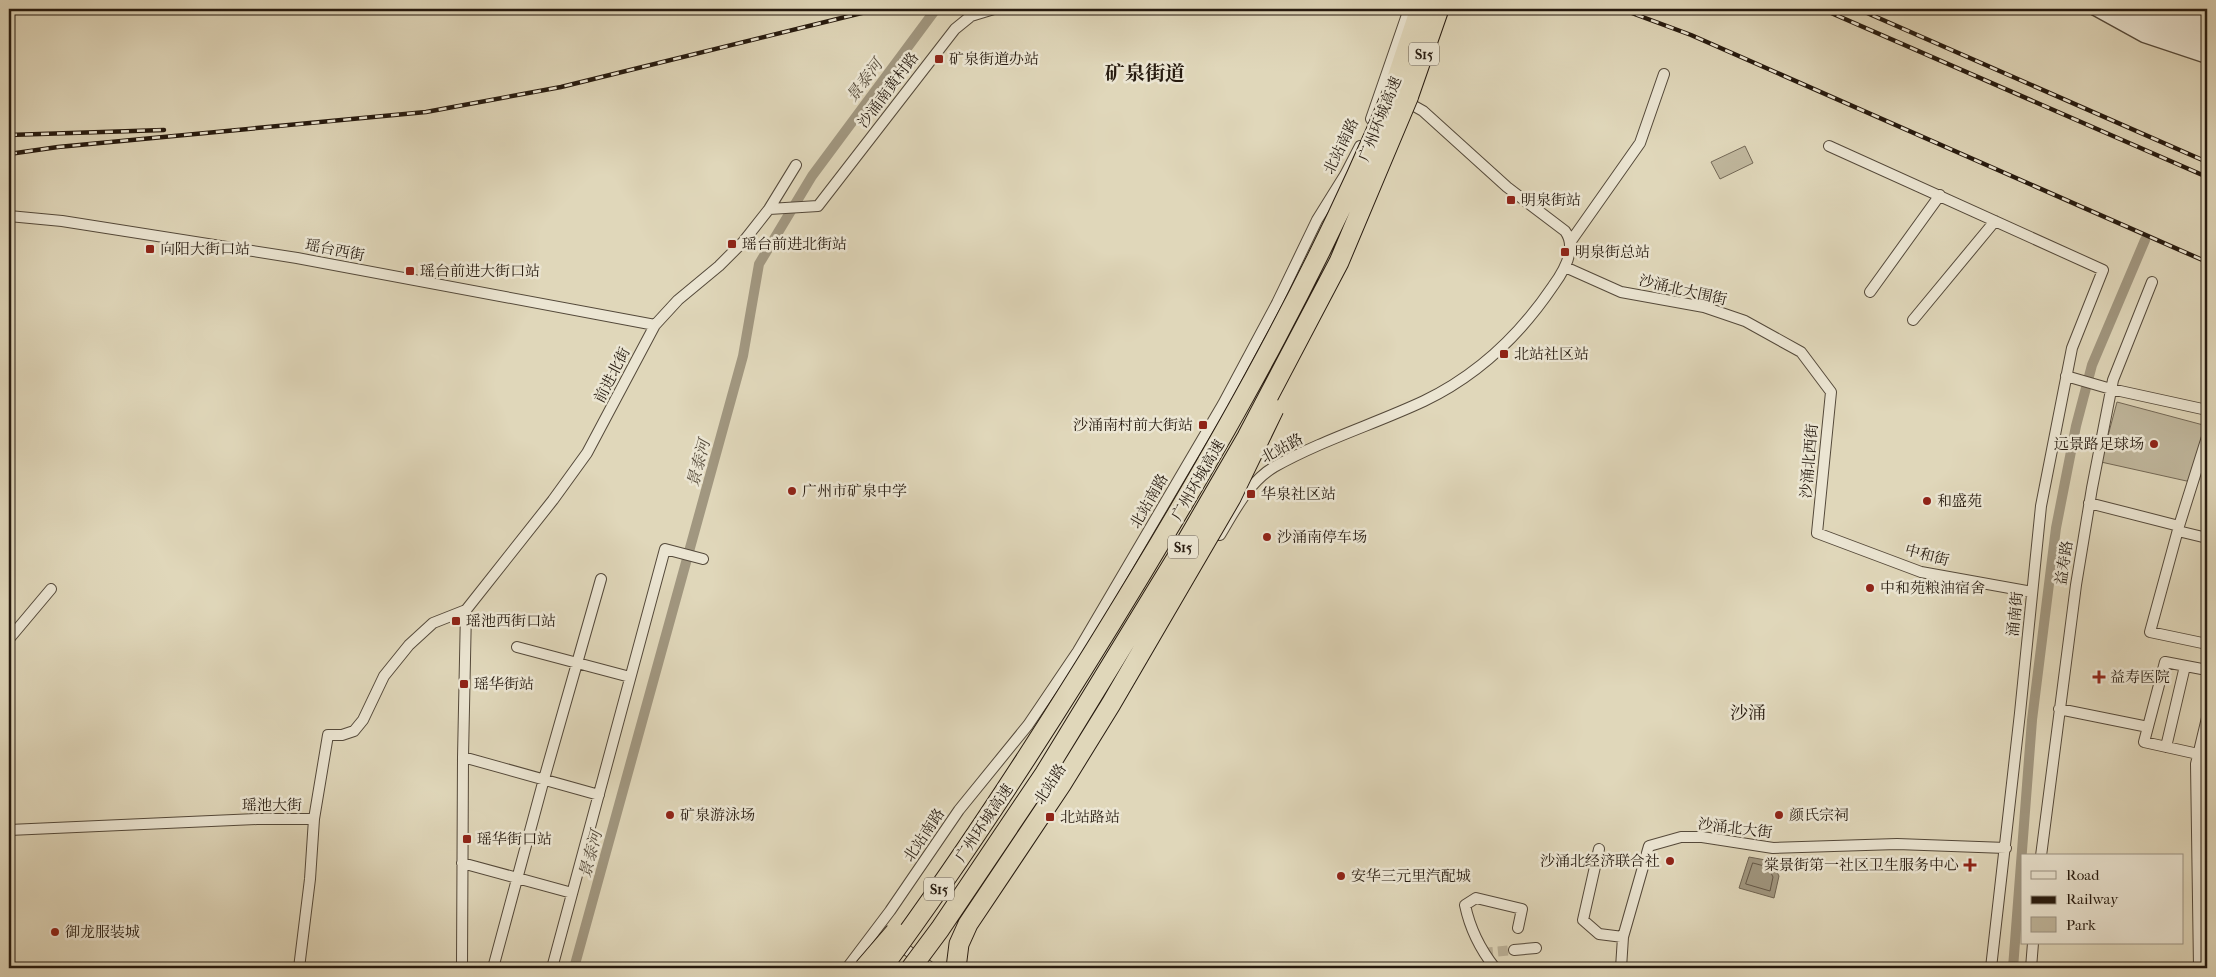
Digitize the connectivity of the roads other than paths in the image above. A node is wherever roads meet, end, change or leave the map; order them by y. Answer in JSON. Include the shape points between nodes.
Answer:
{"nodes":[{"id":1,"x":994,"y":9,"type":"edge"},
{"id":2,"x":1409,"y":9,"type":"edge"},
{"id":3,"x":1420,"y":9,"type":"edge"},
{"id":4,"x":1439,"y":9,"type":"edge"},
{"id":5,"x":2095,"y":9,"type":"edge"},
{"id":6,"x":2109,"y":9,"type":"edge"},
{"id":7,"x":2136,"y":9,"type":"edge"},
{"id":8,"x":2156,"y":9,"type":"edge"},
{"id":9,"x":2207,"y":23,"type":"edge"},
{"id":10,"x":2207,"y":34,"type":"edge"},
{"id":11,"x":2207,"y":46,"type":"edge"},
{"id":12,"x":2207,"y":57,"type":"edge"},
{"id":13,"x":1664,"y":74,"type":"dead end"},
{"id":14,"x":1382,"y":88,"type":"junction"},
{"id":15,"x":1829,"y":146,"type":"dead end"},
{"id":16,"x":796,"y":166,"type":"dead end"},
{"id":17,"x":1940,"y":195,"type":"junction"},
{"id":18,"x":769,"y":208,"type":"junction"},
{"id":19,"x":9,"y":216,"type":"edge"},
{"id":20,"x":1996,"y":221,"type":"junction"},
{"id":21,"x":1571,"y":241,"type":"junction"},
{"id":22,"x":1339,"y":262,"type":"junction"},
{"id":23,"x":1565,"y":267,"type":"junction"},
{"id":24,"x":2152,"y":282,"type":"dead end"},
{"id":25,"x":1870,"y":292,"type":"dead end"},
{"id":26,"x":1913,"y":320,"type":"dead end"},
{"id":27,"x":655,"y":325,"type":"junction"},
{"id":28,"x":2066,"y":376,"type":"junction"},
{"id":29,"x":2111,"y":389,"type":"junction"},
{"id":30,"x":1831,"y":392,"type":"joint"},
{"id":31,"x":2207,"y":410,"type":"edge"},
{"id":32,"x":2207,"y":437,"type":"edge"},
{"id":33,"x":2089,"y":503,"type":"junction"},
{"id":34,"x":2179,"y":529,"type":"junction"},
{"id":35,"x":1817,"y":533,"type":"joint"},
{"id":36,"x":2207,"y":538,"type":"edge"},
{"id":37,"x":703,"y":559,"type":"dead end"},
{"id":38,"x":601,"y":579,"type":"dead end"},
{"id":39,"x":51,"y":589,"type":"dead end"},
{"id":40,"x":2032,"y":592,"type":"junction"},
{"id":41,"x":466,"y":610,"type":"junction"},
{"id":42,"x":9,"y":639,"type":"edge"},
{"id":43,"x":2207,"y":644,"type":"edge"},
{"id":44,"x":517,"y":647,"type":"dead end"},
{"id":45,"x":577,"y":663,"type":"junction"},
{"id":46,"x":2185,"y":666,"type":"junction"},
{"id":47,"x":2207,"y":670,"type":"edge"},
{"id":48,"x":630,"y":677,"type":"junction"},
{"id":49,"x":2059,"y":709,"type":"junction"},
{"id":50,"x":2207,"y":718,"type":"edge"},
{"id":51,"x":2148,"y":727,"type":"junction"},
{"id":52,"x":2166,"y":747,"type":"junction"},
{"id":53,"x":2203,"y":755,"type":"edge"},
{"id":54,"x":463,"y":757,"type":"junction"},
{"id":55,"x":544,"y":779,"type":"junction"},
{"id":56,"x":599,"y":794,"type":"junction"},
{"id":57,"x":994,"y":809,"type":"junction"},
{"id":58,"x":314,"y":819,"type":"junction"},
{"id":59,"x":9,"y":830,"type":"edge"},
{"id":60,"x":2006,"y":848,"type":"junction"},
{"id":61,"x":1599,"y":850,"type":"dead end"},
{"id":62,"x":2041,"y":854,"type":"edge"},
{"id":63,"x":462,"y":863,"type":"junction"},
{"id":64,"x":517,"y":878,"type":"junction"},
{"id":65,"x":572,"y":893,"type":"junction"},
{"id":66,"x":877,"y":928,"type":"junction"},
{"id":67,"x":1518,"y":928,"type":"dead end"},
{"id":68,"x":1623,"y":937,"type":"junction"},
{"id":69,"x":2033,"y":944,"type":"edge"},
{"id":70,"x":1536,"y":948,"type":"dead end"},
{"id":71,"x":1514,"y":950,"type":"tunnel mouth"},
{"id":72,"x":299,"y":968,"type":"edge"},
{"id":73,"x":463,"y":968,"type":"edge"},
{"id":74,"x":493,"y":968,"type":"edge"},
{"id":75,"x":552,"y":968,"type":"edge"},
{"id":76,"x":847,"y":968,"type":"edge"},
{"id":77,"x":864,"y":968,"type":"edge"},
{"id":78,"x":882,"y":968,"type":"edge"},
{"id":79,"x":911,"y":968,"type":"edge"},
{"id":80,"x":931,"y":968,"type":"edge"},
{"id":81,"x":945,"y":968,"type":"edge"},
{"id":82,"x":956,"y":968,"type":"edge"},
{"id":83,"x":1495,"y":968,"type":"edge"},
{"id":84,"x":1621,"y":968,"type":"edge"},
{"id":85,"x":1991,"y":968,"type":"edge"},
{"id":86,"x":2031,"y":968,"type":"edge"},
{"id":87,"x":2199,"y":968,"type":"edge"}],
"edges":[{"from":1,"to":18,"type":"street","name":"沙涌南黄村路","via":[[971,16],[955,29],[818,206]]},
{"from":2,"to":14,"type":"street","name":"北站南路"},
{"from":3,"to":57,"type":"highway","name":"广州环城高速","number":"S15","bridge":true,"via":[[1372,143],[1278,337],[1173,522]]},
{"from":4,"to":22,"type":"highway","name":"广州环城高速","number":"S15","bridge":true,"via":[[1394,134]]},
{"from":5,"to":12,"type":"street","via":[[2144,36]]},
{"from":6,"to":11,"type":"main road"},
{"from":7,"to":10,"type":"main road"},
{"from":8,"to":9,"type":"street"},
{"from":13,"to":21,"type":"street","via":[[1640,143]]},
{"from":14,"to":21,"type":"street","via":[[1430,117],[1507,187],[1565,231]]},
{"from":14,"to":66,"type":"street","name":"北站南路","via":[[1357,151],[1317,220],[1251,352],[1086,638],[1045,702],[959,810]]},
{"from":15,"to":17,"type":"street"},
{"from":16,"to":18,"type":"street","name":"前进北街"},
{"from":17,"to":20,"type":"street"},
{"from":17,"to":25,"type":"street"},
{"from":18,"to":27,"type":"street","name":"前进北街","via":[[734,253],[678,300]]},
{"from":19,"to":27,"type":"street","name":"瑶台西街","via":[[62,221],[297,258]]},
{"from":20,"to":26,"type":"street"},
{"from":20,"to":28,"type":"street","name":"涌南街","via":[[2102,270],[2072,348]]},
{"from":21,"to":23,"type":"street","name":"北站路"},
{"from":22,"to":79,"type":"highway","name":"广州环城高速","number":"S15","bridge":true,"via":[[1242,445],[1102,682],[1045,773]]},
{"from":22,"to":82,"type":"highway","bridge":true,"via":[[1268,424],[1231,498],[1092,734],[972,917],[959,944]]},
{"from":23,"to":30,"type":"street","name":"沙涌北大围街","via":[[1622,292],[1704,307],[1745,321],[1801,352]]},
{"from":23,"to":81,"type":"street","name":"北站路","via":[[1521,328],[1468,375],[1424,400],[1274,468],[1253,485],[1078,769]]},
{"from":24,"to":29,"type":"street","name":"益寿路"},
{"from":27,"to":41,"type":"street","name":"前进北街","via":[[587,452],[554,500]]},
{"from":28,"to":29,"type":"street"},
{"from":28,"to":40,"type":"street","name":"涌南街","via":[[2041,506]]},
{"from":29,"to":31,"type":"street"},
{"from":29,"to":33,"type":"street","name":"益寿路"},
{"from":30,"to":35,"type":"street","name":"沙涌北西街"},
{"from":32,"to":34,"type":"street"},
{"from":33,"to":34,"type":"street"},
{"from":33,"to":49,"type":"street","name":"益寿路"},
{"from":34,"to":36,"type":"street"},
{"from":34,"to":43,"type":"street","via":[[2150,632]]},
{"from":35,"to":40,"type":"street","name":"中和街","via":[[1921,572]]},
{"from":37,"to":48,"type":"street","via":[[665,548]]},
{"from":38,"to":45,"type":"street"},
{"from":39,"to":42,"type":"street"},
{"from":40,"to":60,"type":"street","name":"涌南街"},
{"from":41,"to":54,"type":"street"},
{"from":41,"to":58,"type":"street","name":"瑶池大街","via":[[434,623],[409,645],[384,676],[363,720],[354,731],[328,735]]},
{"from":44,"to":45,"type":"street"},
{"from":45,"to":48,"type":"street"},
{"from":45,"to":55,"type":"street"},
{"from":46,"to":47,"type":"street"},
{"from":46,"to":51,"type":"street","via":[[2165,662]]},
{"from":46,"to":52,"type":"street"},
{"from":48,"to":56,"type":"street"},
{"from":49,"to":51,"type":"street"},
{"from":49,"to":62,"type":"street","name":"益寿路"},
{"from":50,"to":53,"type":"street"},
{"from":51,"to":52,"type":"street","via":[[2144,742]]},
{"from":52,"to":53,"type":"street"},
{"from":53,"to":87,"type":"street","via":[[2196,764]]},
{"from":54,"to":55,"type":"street"},
{"from":54,"to":63,"type":"street"},
{"from":55,"to":56,"type":"street"},
{"from":55,"to":64,"type":"street"},
{"from":56,"to":65,"type":"street"},
{"from":57,"to":77,"type":"highway","bridge":true},
{"from":57,"to":78,"type":"highway","name":"广州环城高速","number":"S15","bridge":true},
{"from":58,"to":59,"type":"street","name":"瑶池大街"},
{"from":58,"to":72,"type":"street"},
{"from":60,"to":68,"type":"street","name":"沙涌北大街","via":[[1897,844],[1772,848],[1702,837],[1681,837],[1649,846]]},
{"from":60,"to":85,"type":"street","name":"涌南街"},
{"from":61,"to":68,"type":"street","via":[[1583,920],[1599,934]]},
{"from":63,"to":64,"type":"street"},
{"from":63,"to":73,"type":"street"},
{"from":64,"to":65,"type":"street"},
{"from":64,"to":74,"type":"street"},
{"from":65,"to":75,"type":"street"},
{"from":66,"to":76,"type":"street","name":"北站南路"},
{"from":66,"to":80,"type":"street"},
{"from":67,"to":83,"type":"street","via":[[1522,909],[1476,898],[1465,904],[1468,922]]},
{"from":68,"to":84,"type":"street","name":"沙涌北大街"},
{"from":69,"to":86,"type":"street"},
{"from":70,"to":71,"type":"street"}]}
